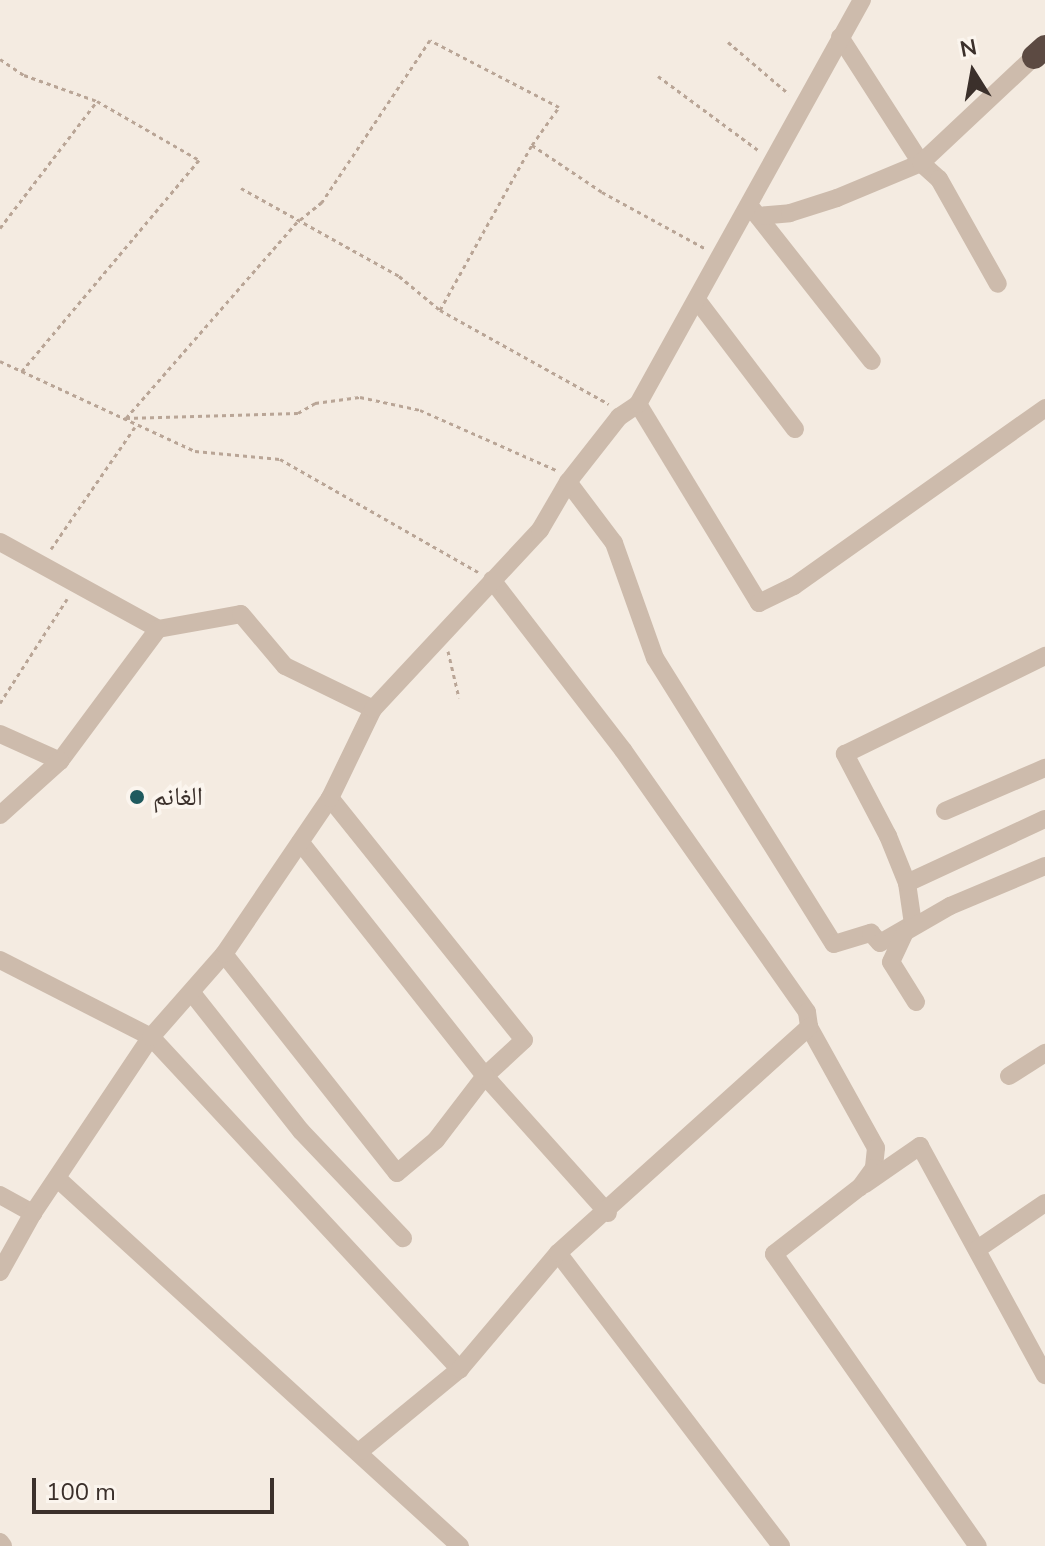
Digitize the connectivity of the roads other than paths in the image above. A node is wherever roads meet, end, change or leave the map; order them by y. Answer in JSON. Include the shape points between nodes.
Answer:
{"nodes":[{"id":1,"x":862,"y":0,"type":"edge"},
{"id":2,"x":840,"y":37,"type":"junction"},
{"id":3,"x":1041,"y":54,"type":"edge"},
{"id":4,"x":921,"y":163,"type":"junction"},
{"id":5,"x":752,"y":209,"type":"junction"},
{"id":6,"x":998,"y":284,"type":"dead end"},
{"id":7,"x":697,"y":300,"type":"junction"},
{"id":8,"x":872,"y":361,"type":"dead end"},
{"id":9,"x":638,"y":404,"type":"junction"},
{"id":10,"x":1045,"y":408,"type":"edge"},
{"id":11,"x":795,"y":429,"type":"dead end"},
{"id":12,"x":570,"y":480,"type":"junction"},
{"id":13,"x":0,"y":542,"type":"edge"},
{"id":14,"x":492,"y":580,"type":"junction"},
{"id":15,"x":158,"y":629,"type":"junction"},
{"id":16,"x":1045,"y":656,"type":"edge"},
{"id":17,"x":373,"y":709,"type":"junction"},
{"id":18,"x":0,"y":734,"type":"edge"},
{"id":19,"x":60,"y":761,"type":"junction"},
{"id":20,"x":1045,"y":768,"type":"edge"},
{"id":21,"x":330,"y":798,"type":"junction"},
{"id":22,"x":945,"y":811,"type":"dead end"},
{"id":23,"x":0,"y":815,"type":"edge"},
{"id":24,"x":1045,"y":819,"type":"edge"},
{"id":25,"x":300,"y":842,"type":"junction"},
{"id":26,"x":1045,"y":866,"type":"edge"},
{"id":27,"x":907,"y":883,"type":"junction"},
{"id":28,"x":224,"y":954,"type":"junction"},
{"id":29,"x":0,"y":960,"type":"edge"},
{"id":30,"x":192,"y":993,"type":"junction"},
{"id":31,"x":916,"y":1002,"type":"dead end"},
{"id":32,"x":809,"y":1027,"type":"junction"},
{"id":33,"x":151,"y":1037,"type":"junction"},
{"id":34,"x":1045,"y":1053,"type":"edge"},
{"id":35,"x":485,"y":1076,"type":"junction"},
{"id":36,"x":1009,"y":1076,"type":"dead end"},
{"id":37,"x":59,"y":1180,"type":"junction"},
{"id":38,"x":860,"y":1187,"type":"junction"},
{"id":39,"x":0,"y":1195,"type":"edge"},
{"id":40,"x":1045,"y":1203,"type":"edge"},
{"id":41,"x":33,"y":1213,"type":"junction"},
{"id":42,"x":608,"y":1213,"type":"junction"},
{"id":43,"x":403,"y":1238,"type":"dead end"},
{"id":44,"x":979,"y":1248,"type":"junction"},
{"id":45,"x":558,"y":1253,"type":"junction"},
{"id":46,"x":0,"y":1272,"type":"edge"},
{"id":47,"x":460,"y":1369,"type":"junction"},
{"id":48,"x":1045,"y":1375,"type":"edge"},
{"id":49,"x":360,"y":1451,"type":"junction"},
{"id":50,"x":460,"y":1546,"type":"edge"},
{"id":51,"x":781,"y":1546,"type":"edge"},
{"id":52,"x":978,"y":1546,"type":"edge"}],
"edges":[{"from":1,"to":2,"type":"street"},
{"from":2,"to":4,"type":"street"},
{"from":2,"to":5,"type":"street","via":[[771,160]]},
{"from":3,"to":4,"type":"street"},
{"from":4,"to":5,"type":"street","via":[[825,202]]},
{"from":4,"to":6,"type":"street","via":[[939,179]]},
{"from":5,"to":7,"type":"street"},
{"from":5,"to":8,"type":"street"},
{"from":7,"to":9,"type":"street"},
{"from":7,"to":11,"type":"street"},
{"from":9,"to":10,"type":"street","via":[[759,603],[794,586]]},
{"from":9,"to":12,"type":"street","via":[[619,417]]},
{"from":12,"to":14,"type":"street","via":[[540,530]]},
{"from":12,"to":27,"type":"street","via":[[614,543],[655,658],[834,944],[871,933],[880,943],[913,924]]},
{"from":13,"to":15,"type":"street"},
{"from":14,"to":17,"type":"street"},
{"from":14,"to":32,"type":"street","via":[[727,895],[807,1012]]},
{"from":15,"to":17,"type":"street","via":[[241,614],[285,666]]},
{"from":15,"to":19,"type":"street"},
{"from":16,"to":27,"type":"street","via":[[845,754]]},
{"from":17,"to":21,"type":"street"},
{"from":18,"to":19,"type":"street"},
{"from":19,"to":23,"type":"street"},
{"from":20,"to":22,"type":"street"},
{"from":21,"to":25,"type":"street"},
{"from":21,"to":35,"type":"street","via":[[524,1040]]},
{"from":24,"to":27,"type":"street"},
{"from":25,"to":28,"type":"street"},
{"from":25,"to":35,"type":"street"},
{"from":26,"to":31,"type":"street","via":[[950,906],[905,932],[891,962]]},
{"from":28,"to":30,"type":"street"},
{"from":28,"to":35,"type":"street","via":[[397,1173],[436,1140]]},
{"from":29,"to":33,"type":"street"},
{"from":30,"to":33,"type":"street"},
{"from":30,"to":43,"type":"street","via":[[301,1131]]},
{"from":32,"to":38,"type":"street","via":[[876,1148],[874,1168]]},
{"from":32,"to":42,"type":"street","via":[[698,1123]]},
{"from":33,"to":37,"type":"street"},
{"from":33,"to":47,"type":"street"},
{"from":34,"to":36,"type":"street"},
{"from":35,"to":42,"type":"street"},
{"from":37,"to":41,"type":"street"},
{"from":37,"to":49,"type":"street"},
{"from":38,"to":44,"type":"street","via":[[920,1146]]},
{"from":38,"to":52,"type":"street","via":[[774,1254]]},
{"from":39,"to":41,"type":"street"},
{"from":40,"to":44,"type":"street"},
{"from":41,"to":46,"type":"street"},
{"from":42,"to":45,"type":"street"},
{"from":44,"to":48,"type":"street"},
{"from":45,"to":47,"type":"street"},
{"from":45,"to":51,"type":"street"},
{"from":47,"to":49,"type":"street"},
{"from":49,"to":50,"type":"street"}]}
